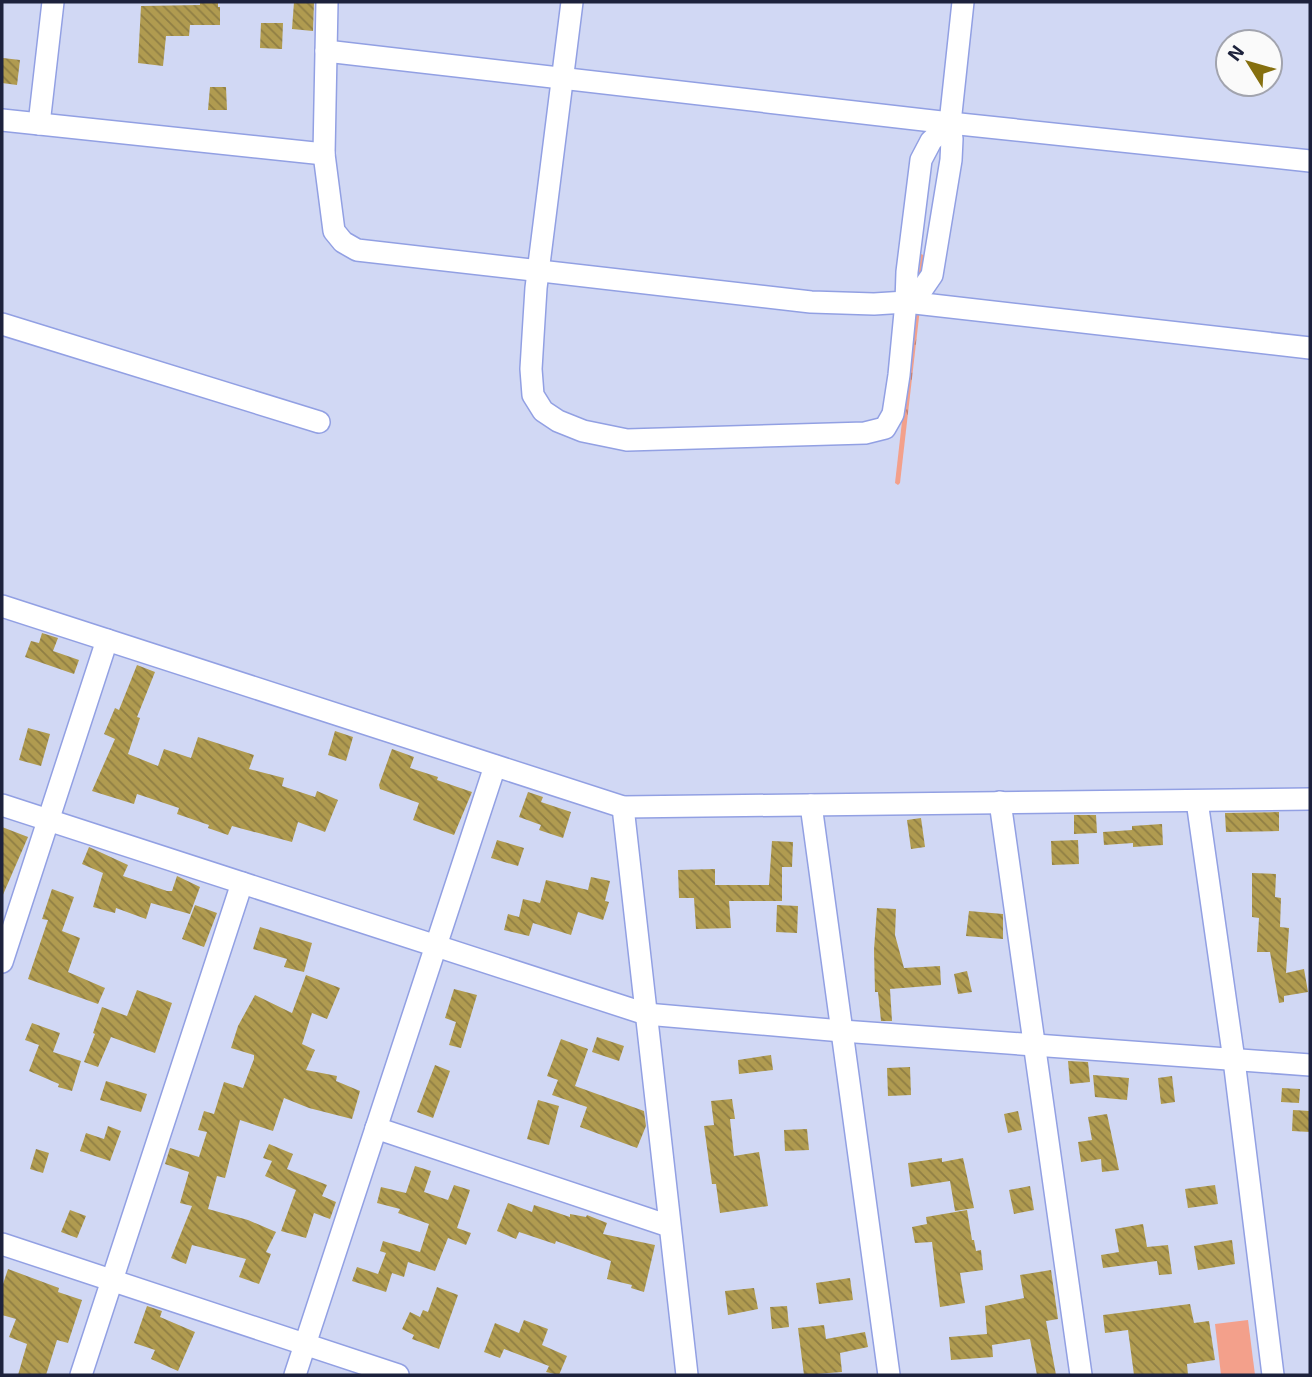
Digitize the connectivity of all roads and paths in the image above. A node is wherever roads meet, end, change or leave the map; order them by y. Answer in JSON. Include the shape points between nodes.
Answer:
{"nodes":[{"id":1,"x":53,"y":2,"type":"edge"},
{"id":2,"x":327,"y":2,"type":"edge"},
{"id":3,"x":572,"y":2,"type":"edge"},
{"id":4,"x":963,"y":2,"type":"edge"},
{"id":5,"x":326,"y":51,"type":"junction"},
{"id":6,"x":564,"y":78,"type":"junction"},
{"id":7,"x":2,"y":120,"type":"edge"},
{"id":8,"x":950,"y":123,"type":"junction"},
{"id":9,"x":38,"y":124,"type":"junction"},
{"id":10,"x":324,"y":154,"type":"junction"},
{"id":11,"x":1310,"y":161,"type":"edge"},
{"id":12,"x":539,"y":269,"type":"junction"},
{"id":13,"x":906,"y":302,"type":"junction"},
{"id":14,"x":2,"y":324,"type":"edge"},
{"id":15,"x":1310,"y":348,"type":"edge"},
{"id":16,"x":319,"y":422,"type":"dead end"},
{"id":17,"x":2,"y":606,"type":"edge"},
{"id":18,"x":107,"y":640,"type":"junction"},
{"id":19,"x":495,"y":766,"type":"junction"},
{"id":20,"x":1310,"y":799,"type":"edge"},
{"id":21,"x":1198,"y":800,"type":"junction"},
{"id":22,"x":1000,"y":802,"type":"junction"},
{"id":23,"x":2,"y":805,"type":"edge"},
{"id":24,"x":811,"y":805,"type":"junction"},
{"id":25,"x":624,"y":807,"type":"junction"},
{"id":26,"x":48,"y":821,"type":"junction"},
{"id":27,"x":242,"y":883,"type":"junction"},
{"id":28,"x":436,"y":945,"type":"junction"},
{"id":29,"x":2,"y":962,"type":"edge"},
{"id":30,"x":646,"y":1014,"type":"junction"},
{"id":31,"x":842,"y":1031,"type":"junction"},
{"id":32,"x":1034,"y":1046,"type":"junction"},
{"id":33,"x":1234,"y":1060,"type":"junction"},
{"id":34,"x":1310,"y":1065,"type":"edge"},
{"id":35,"x":376,"y":1128,"type":"junction"},
{"id":36,"x":669,"y":1226,"type":"junction"},
{"id":37,"x":2,"y":1244,"type":"edge"},
{"id":38,"x":112,"y":1280,"type":"junction"},
{"id":39,"x":305,"y":1344,"type":"junction"},
{"id":40,"x":81,"y":1375,"type":"edge"},
{"id":41,"x":295,"y":1375,"type":"edge"},
{"id":42,"x":398,"y":1375,"type":"edge"},
{"id":43,"x":687,"y":1375,"type":"edge"},
{"id":44,"x":889,"y":1375,"type":"edge"},
{"id":45,"x":1081,"y":1375,"type":"edge"},
{"id":46,"x":1273,"y":1375,"type":"edge"}],
"edges":[{"from":1,"to":9,"type":"street"},
{"from":2,"to":5,"type":"street"},
{"from":3,"to":6,"type":"street"},
{"from":4,"to":8,"type":"street"},
{"from":5,"to":6,"type":"street"},
{"from":5,"to":10,"type":"street"},
{"from":6,"to":8,"type":"street"},
{"from":6,"to":12,"type":"street"},
{"from":7,"to":9,"type":"street"},
{"from":8,"to":11,"type":"street"},
{"from":8,"to":13,"type":"street","via":[[920,160]]},
{"from":8,"to":13,"type":"street","via":[[951,160],[932,275]]},
{"from":9,"to":10,"type":"street"},
{"from":10,"to":12,"type":"street","via":[[334,231],[357,250]]},
{"from":12,"to":13,"type":"street","via":[[811,302]]},
{"from":12,"to":13,"type":"street","via":[[533,395],[543,411],[558,421],[627,440],[865,433],[886,428],[893,414]]},
{"from":13,"to":15,"type":"street"},
{"from":14,"to":16,"type":"street"},
{"from":17,"to":18,"type":"street"},
{"from":18,"to":19,"type":"street"},
{"from":18,"to":26,"type":"street"},
{"from":19,"to":25,"type":"street"},
{"from":19,"to":28,"type":"street"},
{"from":20,"to":21,"type":"street"},
{"from":21,"to":22,"type":"street"},
{"from":21,"to":33,"type":"street"},
{"from":22,"to":24,"type":"street"},
{"from":22,"to":32,"type":"street"},
{"from":23,"to":26,"type":"street"},
{"from":24,"to":25,"type":"street"},
{"from":24,"to":31,"type":"street"},
{"from":25,"to":30,"type":"street"},
{"from":26,"to":27,"type":"street"},
{"from":26,"to":29,"type":"street"},
{"from":27,"to":28,"type":"street"},
{"from":27,"to":38,"type":"street"},
{"from":28,"to":30,"type":"street"},
{"from":28,"to":35,"type":"street"},
{"from":30,"to":31,"type":"street"},
{"from":30,"to":36,"type":"street"},
{"from":31,"to":32,"type":"street"},
{"from":31,"to":44,"type":"street"},
{"from":32,"to":33,"type":"street"},
{"from":32,"to":45,"type":"street"},
{"from":33,"to":34,"type":"street"},
{"from":33,"to":46,"type":"street"},
{"from":35,"to":36,"type":"street"},
{"from":35,"to":39,"type":"street"},
{"from":36,"to":43,"type":"street"},
{"from":37,"to":38,"type":"street"},
{"from":38,"to":39,"type":"street"},
{"from":38,"to":40,"type":"street"},
{"from":39,"to":41,"type":"street"},
{"from":39,"to":42,"type":"street"}]}
